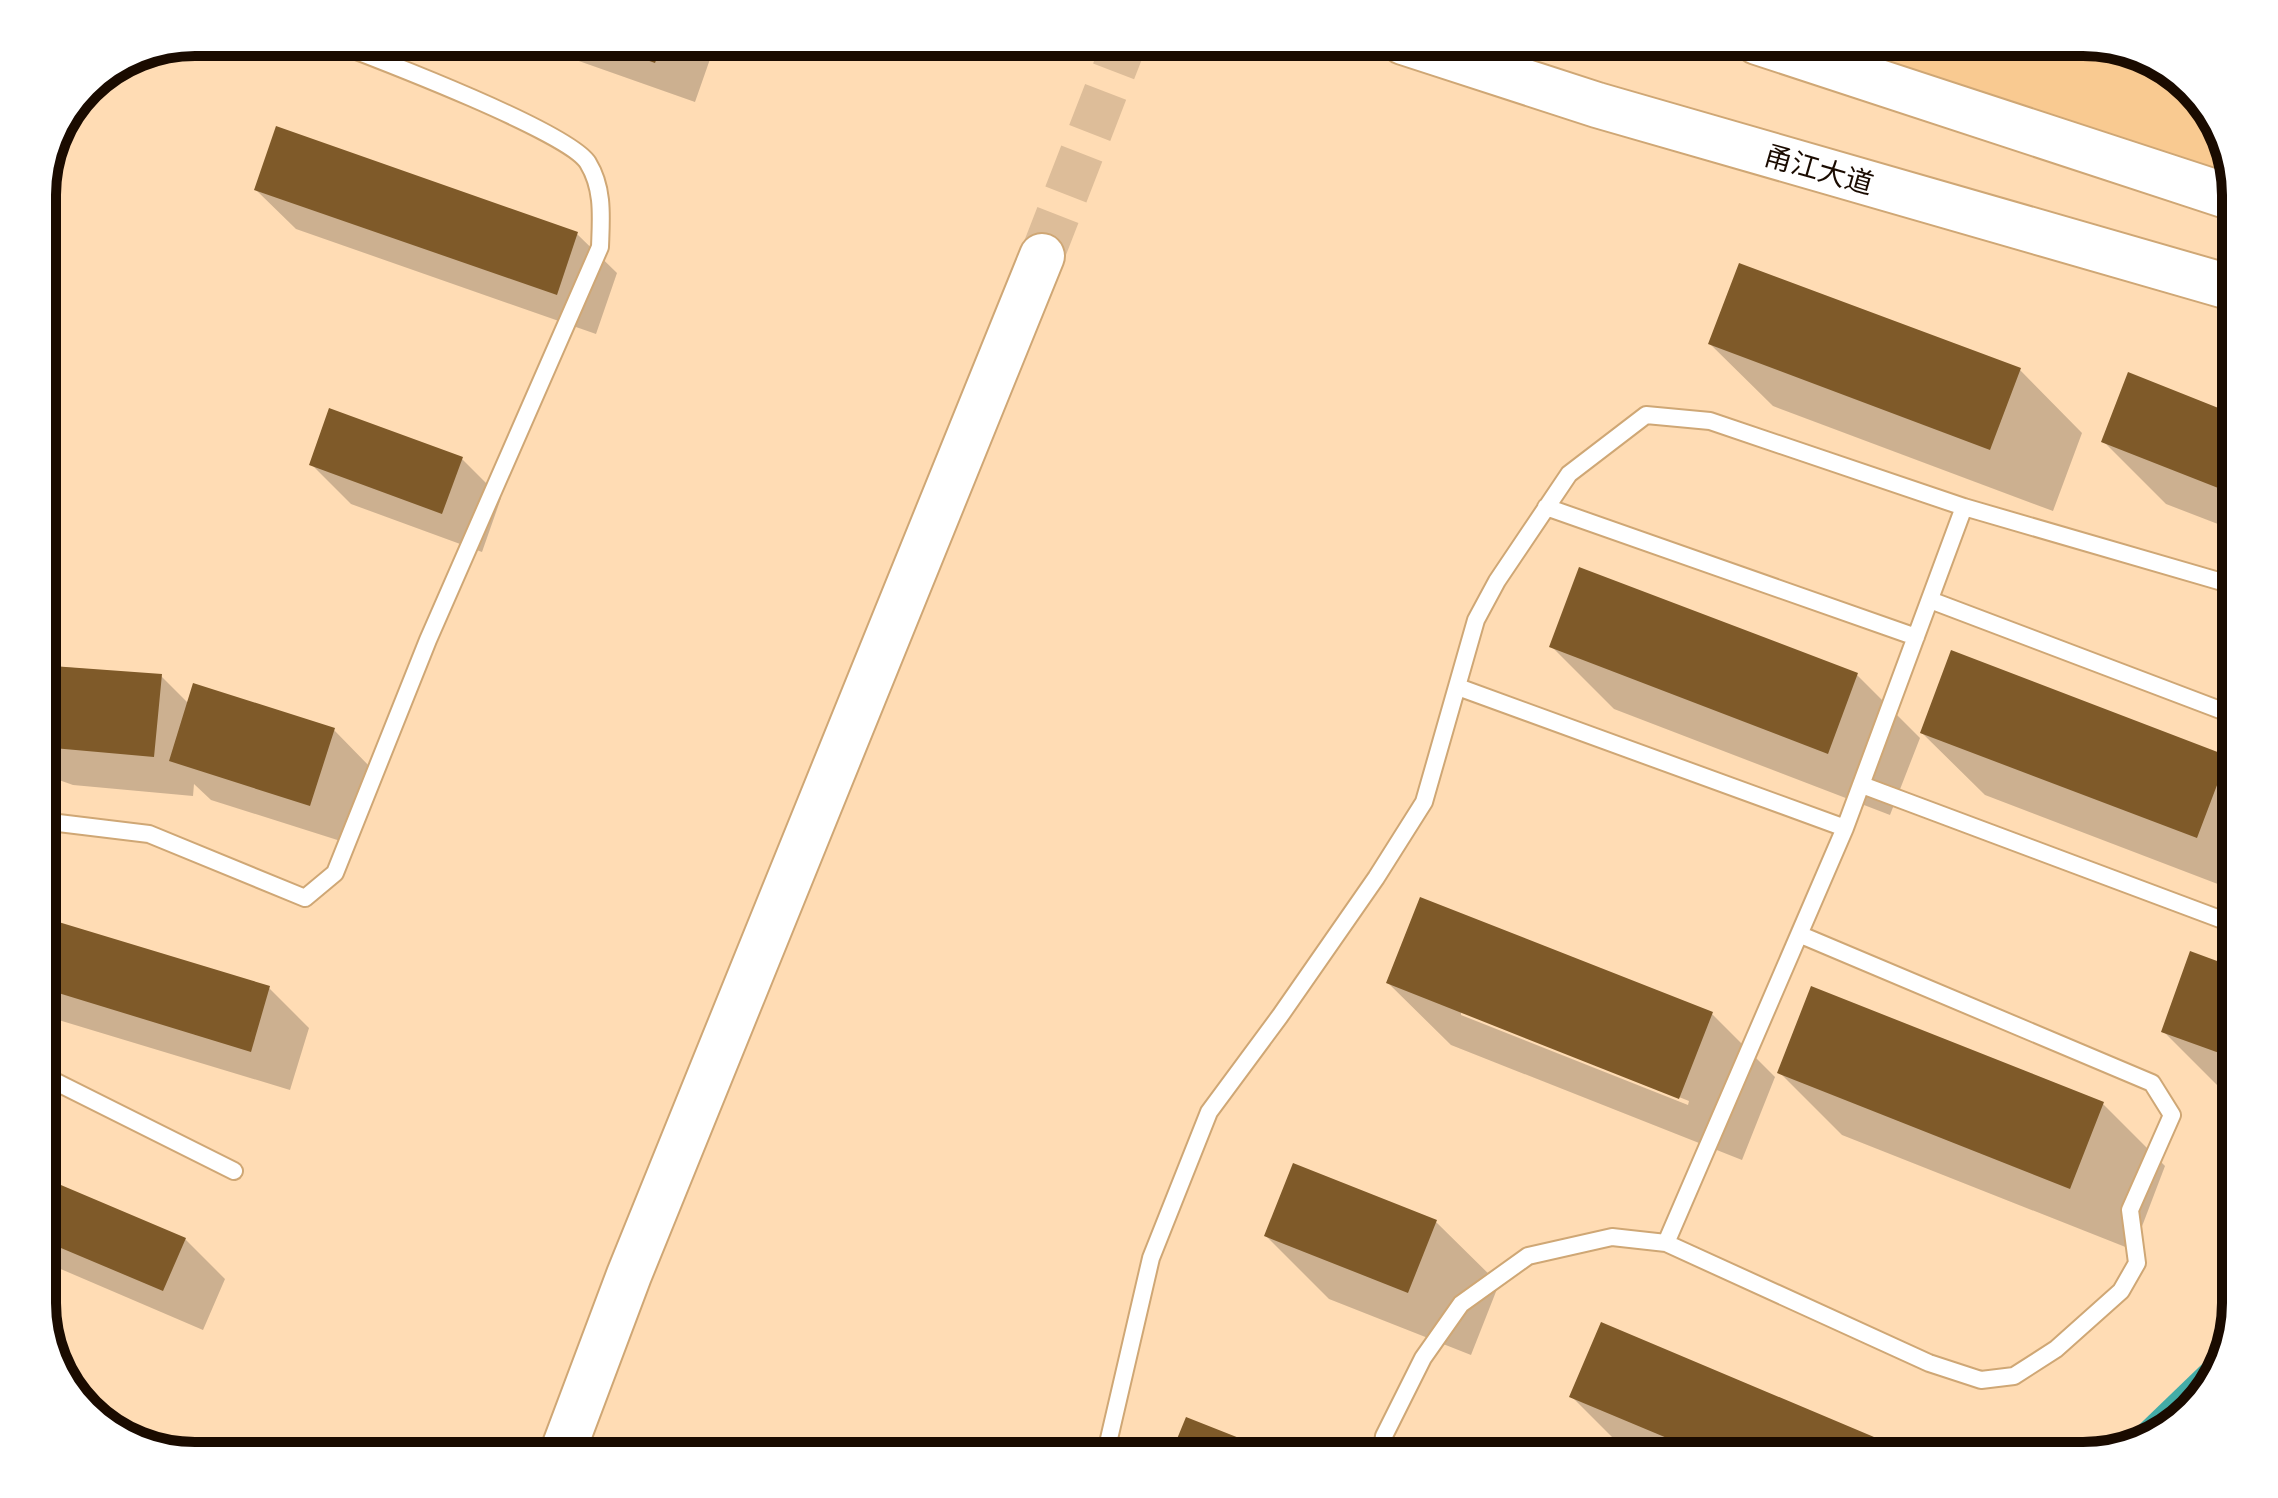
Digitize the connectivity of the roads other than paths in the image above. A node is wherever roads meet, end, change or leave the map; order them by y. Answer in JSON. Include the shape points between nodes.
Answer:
{"nodes":[{"id":1,"x":371,"y":56,"type":"edge"},
{"id":2,"x":1446,"y":56,"type":"edge"},
{"id":3,"x":1800,"y":56,"type":"edge"},
{"id":4,"x":2222,"y":194,"type":"edge"},
{"id":5,"x":1042,"y":256,"type":"tunnel mouth"},
{"id":6,"x":2222,"y":285,"type":"edge"},
{"id":7,"x":1546,"y":507,"type":"junction"},
{"id":8,"x":1964,"y":507,"type":"junction"},
{"id":9,"x":2222,"y":582,"type":"edge"},
{"id":10,"x":1930,"y":600,"type":"junction"},
{"id":11,"x":1916,"y":637,"type":"junction"},
{"id":12,"x":1458,"y":687,"type":"junction"},
{"id":13,"x":2222,"y":711,"type":"edge"},
{"id":14,"x":1862,"y":785,"type":"junction"},
{"id":15,"x":56,"y":823,"type":"edge"},
{"id":16,"x":1845,"y":828,"type":"junction"},
{"id":17,"x":2222,"y":920,"type":"edge"},
{"id":18,"x":1801,"y":935,"type":"junction"},
{"id":19,"x":56,"y":1082,"type":"edge"},
{"id":20,"x":234,"y":1171,"type":"dead end"},
{"id":21,"x":1666,"y":1243,"type":"junction"},
{"id":22,"x":566,"y":1442,"type":"edge"},
{"id":23,"x":1108,"y":1442,"type":"edge"},
{"id":24,"x":1383,"y":1442,"type":"edge"}],
"edges":[{"from":1,"to":15,"type":"lane","via":[[546,132],[587,161],[602,201],[600,247],[428,640],[335,873],[305,898],[149,834]]},
{"from":2,"to":6,"type":"main road","name":"甬江大道","via":[[1597,105]]},
{"from":3,"to":4,"type":"main road"},
{"from":5,"to":22,"type":"main road","via":[[641,1245]]},
{"from":7,"to":8,"type":"lane","via":[[1569,474],[1646,415],[1710,421]]},
{"from":7,"to":11,"type":"lane"},
{"from":7,"to":12,"type":"lane","via":[[1476,620]]},
{"from":8,"to":9,"type":"lane"},
{"from":8,"to":10,"type":"lane"},
{"from":10,"to":11,"type":"lane"},
{"from":10,"to":13,"type":"lane"},
{"from":11,"to":14,"type":"lane"},
{"from":12,"to":16,"type":"lane"},
{"from":12,"to":23,"type":"lane","via":[[1424,802],[1209,1112],[1151,1258]]},
{"from":14,"to":16,"type":"lane"},
{"from":14,"to":17,"type":"lane"},
{"from":16,"to":18,"type":"lane"},
{"from":18,"to":21,"type":"lane"},
{"from":18,"to":21,"type":"lane","via":[[2152,1083],[2172,1115],[2130,1210],[2137,1263],[2121,1291],[2056,1349],[2014,1376],[1981,1380],[1929,1363]]},
{"from":19,"to":20,"type":"lane"},
{"from":21,"to":24,"type":"lane","via":[[1612,1237],[1528,1256],[1461,1304],[1423,1358]]}]}
